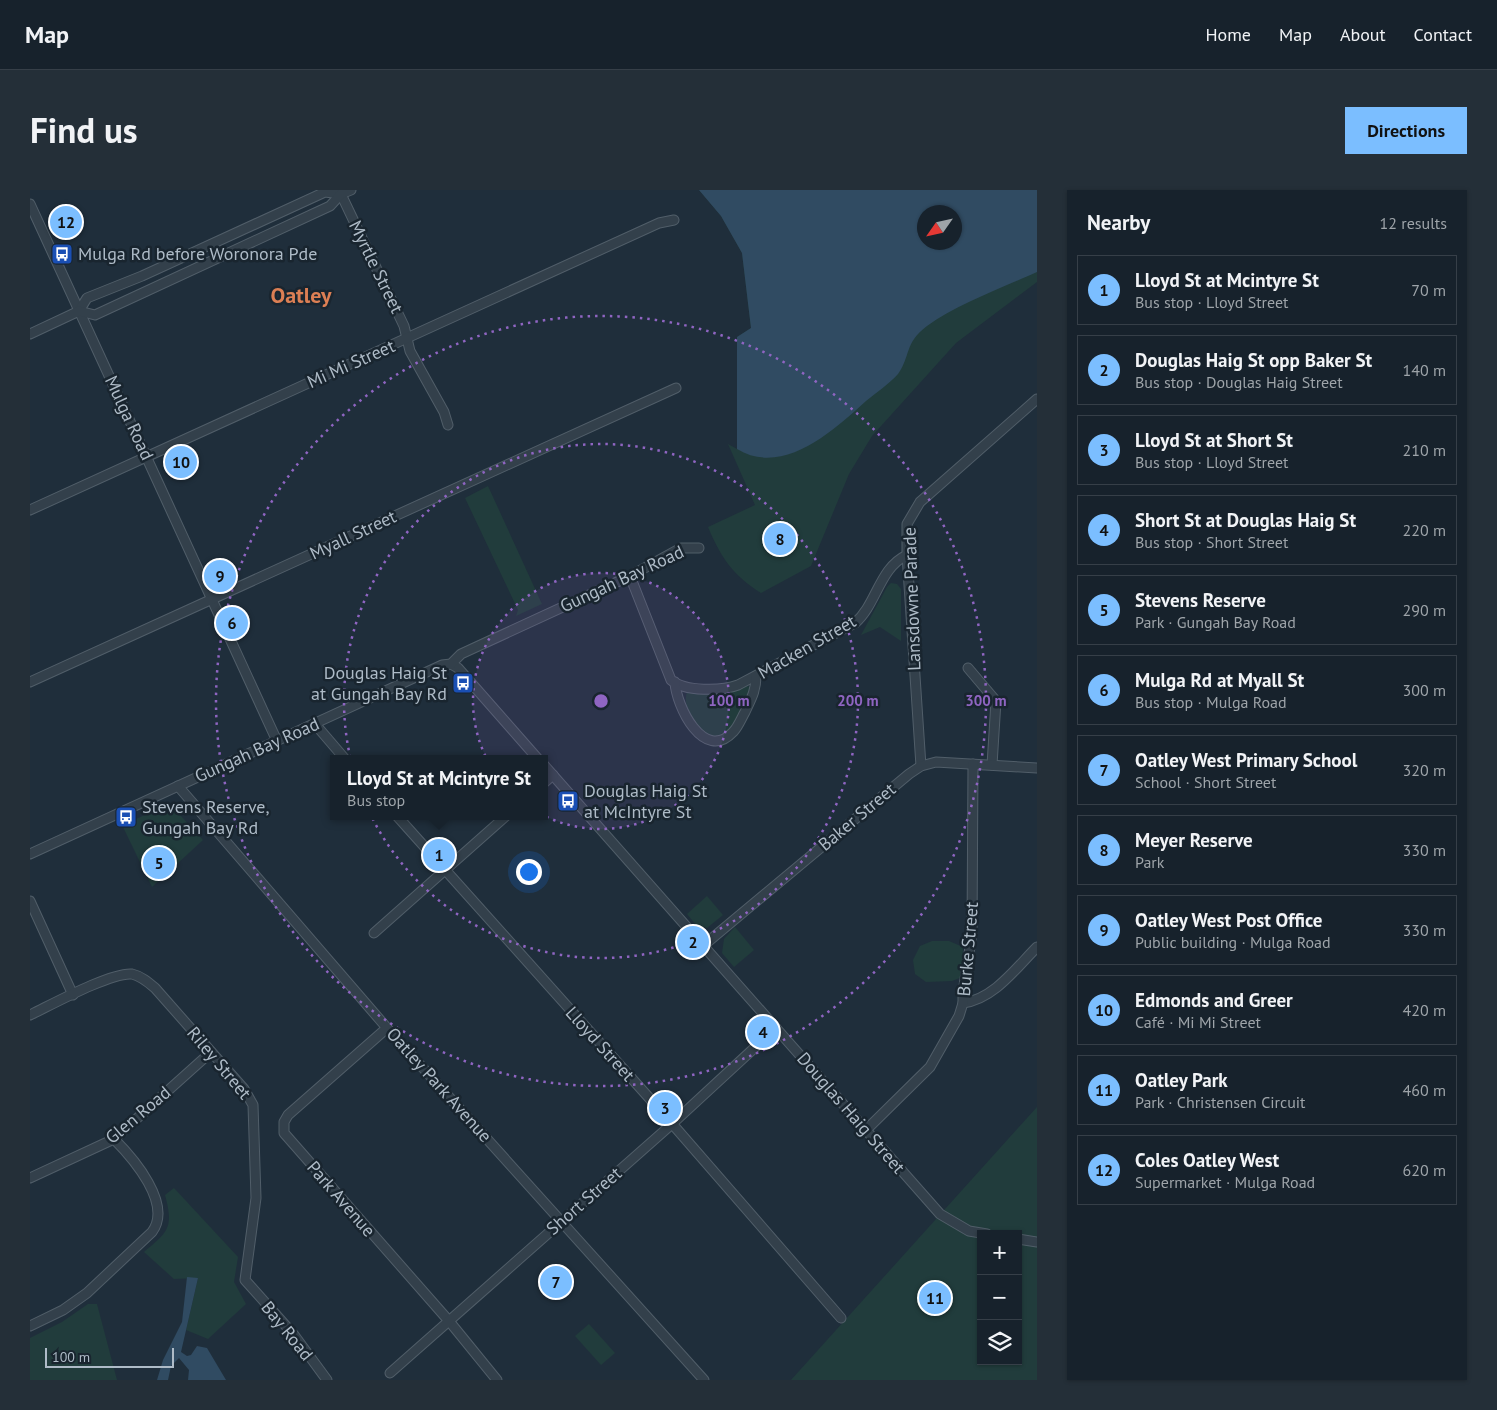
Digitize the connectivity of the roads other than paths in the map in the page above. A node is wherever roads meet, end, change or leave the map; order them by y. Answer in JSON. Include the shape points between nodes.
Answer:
{"nodes":[{"id":1,"x":351,"y":190,"type":"edge"},
{"id":2,"x":340,"y":192,"type":"edge"},
{"id":3,"x":30,"y":204,"type":"edge"},
{"id":4,"x":266,"y":219,"type":"junction"},
{"id":5,"x":674,"y":220,"type":"dead end"},
{"id":6,"x":272,"y":233,"type":"junction"},
{"id":7,"x":219,"y":241,"type":"junction"},
{"id":8,"x":225,"y":255,"type":"junction"},
{"id":9,"x":142,"y":276,"type":"junction"},
{"id":10,"x":148,"y":290,"type":"junction"},
{"id":11,"x":79,"y":311,"type":"junction"},
{"id":12,"x":30,"y":334,"type":"edge"},
{"id":13,"x":407,"y":339,"type":"junction"},
{"id":14,"x":676,"y":388,"type":"dead end"},
{"id":15,"x":1037,"y":399,"type":"edge"},
{"id":16,"x":448,"y":425,"type":"dead end"},
{"id":17,"x":146,"y":456,"type":"junction"},
{"id":18,"x":30,"y":510,"type":"edge"},
{"id":19,"x":699,"y":548,"type":"dead end"},
{"id":20,"x":906,"y":555,"type":"junction"},
{"id":21,"x":630,"y":576,"type":"junction"},
{"id":22,"x":212,"y":599,"type":"junction"},
{"id":23,"x":451,"y":664,"type":"junction"},
{"id":24,"x":968,"y":668,"type":"dead end"},
{"id":25,"x":756,"y":676,"type":"junction"},
{"id":26,"x":30,"y":682,"type":"edge"},
{"id":27,"x":675,"y":682,"type":"junction"},
{"id":28,"x":315,"y":724,"type":"junction"},
{"id":29,"x":277,"y":741,"type":"junction"},
{"id":30,"x":342,"y":755,"type":"edge"},
{"id":31,"x":534,"y":755,"type":"edge"},
{"id":32,"x":973,"y":764,"type":"junction"},
{"id":33,"x":992,"y":765,"type":"junction"},
{"id":34,"x":921,"y":766,"type":"junction"},
{"id":35,"x":1037,"y":768,"type":"edge"},
{"id":36,"x":548,"y":769,"type":"edge"},
{"id":37,"x":553,"y":775,"type":"junction"},
{"id":38,"x":548,"y":779,"type":"edge"},
{"id":39,"x":178,"y":786,"type":"junction"},
{"id":40,"x":401,"y":820,"type":"edge"},
{"id":41,"x":501,"y":820,"type":"edge"},
{"id":42,"x":30,"y":854,"type":"edge"},
{"id":43,"x":445,"y":870,"type":"junction"},
{"id":44,"x":30,"y":900,"type":"edge"},
{"id":45,"x":374,"y":933,"type":"dead end"},
{"id":46,"x":704,"y":945,"type":"junction"},
{"id":47,"x":1037,"y":947,"type":"edge"},
{"id":48,"x":73,"y":995,"type":"junction"},
{"id":49,"x":963,"y":1003,"type":"junction"},
{"id":50,"x":30,"y":1015,"type":"edge"},
{"id":51,"x":387,"y":1028,"type":"junction"},
{"id":52,"x":776,"y":1028,"type":"junction"},
{"id":53,"x":211,"y":1052,"type":"junction"},
{"id":54,"x":672,"y":1124,"type":"junction"},
{"id":55,"x":866,"y":1130,"type":"junction"},
{"id":56,"x":114,"y":1138,"type":"junction"},
{"id":57,"x":30,"y":1178,"type":"edge"},
{"id":58,"x":562,"y":1220,"type":"junction"},
{"id":59,"x":977,"y":1232,"type":"edge"},
{"id":60,"x":1022,"y":1240,"type":"edge"},
{"id":61,"x":1037,"y":1242,"type":"edge"},
{"id":62,"x":247,"y":1283,"type":"joint"},
{"id":63,"x":841,"y":1318,"type":"dead end"},
{"id":64,"x":449,"y":1321,"type":"junction"},
{"id":65,"x":30,"y":1326,"type":"edge"},
{"id":66,"x":390,"y":1373,"type":"dead end"},
{"id":67,"x":327,"y":1380,"type":"edge"},
{"id":68,"x":497,"y":1380,"type":"edge"},
{"id":69,"x":704,"y":1380,"type":"edge"}],
"edges":[{"from":1,"to":2,"type":"street"},
{"from":2,"to":4,"type":"street","via":[[325,192]]},
{"from":2,"to":6,"type":"street","via":[[330,206]]},
{"from":2,"to":13,"type":"street","name":"Myrtle Street","via":[[404,326]]},
{"from":3,"to":11,"type":"street","name":"Mulga Road"},
{"from":4,"to":6,"type":"street"},
{"from":4,"to":7,"type":"street"},
{"from":5,"to":13,"type":"street","name":"Mi Mi Street","via":[[659,223]]},
{"from":6,"to":8,"type":"street"},
{"from":7,"to":8,"type":"street"},
{"from":7,"to":9,"type":"street"},
{"from":8,"to":10,"type":"street"},
{"from":9,"to":10,"type":"street"},
{"from":9,"to":11,"type":"street","via":[[87,298]]},
{"from":10,"to":11,"type":"street","via":[[95,315]]},
{"from":11,"to":12,"type":"street"},
{"from":11,"to":17,"type":"street","name":"Mulga Road"},
{"from":13,"to":16,"type":"street","name":"Myrtle Street"},
{"from":13,"to":17,"type":"street","name":"Mi Mi Street"},
{"from":14,"to":22,"type":"street","name":"Myall Street"},
{"from":15,"to":20,"type":"street","name":"Lansdowne Parade","via":[[916,507],[907,524]]},
{"from":17,"to":18,"type":"street","name":"Mi Mi Street"},
{"from":17,"to":22,"type":"street","name":"Mulga Road"},
{"from":19,"to":21,"type":"street","name":"Gungah Bay Road","via":[[681,548]]},
{"from":20,"to":25,"type":"street","name":"Macken Street","via":[[890,569],[855,623]]},
{"from":20,"to":34,"type":"street","name":"Lansdowne Parade"},
{"from":21,"to":23,"type":"street","name":"Gungah Bay Road","via":[[461,654]]},
{"from":21,"to":27,"type":"street","via":[[668,675]]},
{"from":22,"to":26,"type":"street","name":"Myall Street"},
{"from":22,"to":29,"type":"street","name":"Mulga Road"},
{"from":23,"to":28,"type":"street","name":"Gungah Bay Road","via":[[442,665]]},
{"from":23,"to":31,"type":"street"},
{"from":24,"to":33,"type":"street","via":[[996,701]]},
{"from":25,"to":27,"type":"street","name":"Macken Street","via":[[718,690]]},
{"from":25,"to":27,"type":"street","via":[[756,690],[735,731],[715,741],[694,730],[677,698]]},
{"from":28,"to":29,"type":"street","name":"Gungah Bay Road"},
{"from":28,"to":30,"type":"street"},
{"from":29,"to":39,"type":"street","name":"Gungah Bay Road"},
{"from":32,"to":33,"type":"street","name":"Baker Street"},
{"from":32,"to":34,"type":"street","name":"Baker Street","via":[[943,762]]},
{"from":32,"to":49,"type":"street","name":"Burke Street","via":[[972,934]]},
{"from":33,"to":35,"type":"street","name":"Baker Street"},
{"from":34,"to":46,"type":"street","name":"Baker Street"},
{"from":36,"to":37,"type":"street","name":"Douglas Haig Street"},
{"from":37,"to":38,"type":"street"},
{"from":37,"to":46,"type":"street","name":"Douglas Haig Street"},
{"from":39,"to":42,"type":"street","name":"Gungah Bay Road"},
{"from":39,"to":51,"type":"street","name":"Oatley Park Avenue"},
{"from":40,"to":43,"type":"street","name":"Lloyd Street"},
{"from":41,"to":43,"type":"street"},
{"from":43,"to":45,"type":"street"},
{"from":43,"to":54,"type":"street","name":"Lloyd Street"},
{"from":44,"to":48,"type":"street"},
{"from":46,"to":52,"type":"street","name":"Douglas Haig Street"},
{"from":47,"to":49,"type":"street","via":[[990,993],[975,1002]]},
{"from":48,"to":50,"type":"street"},
{"from":48,"to":53,"type":"street","name":"Riley Street","via":[[115,976],[135,975],[149,983]]},
{"from":49,"to":55,"type":"street","name":"Burke Street","via":[[960,1016],[930,1067]]},
{"from":51,"to":58,"type":"street","name":"Oatley Park Avenue"},
{"from":51,"to":64,"type":"street","name":"Park Avenue","via":[[288,1115],[283,1128],[287,1138]]},
{"from":52,"to":54,"type":"street","name":"Short Street"},
{"from":52,"to":55,"type":"street","name":"Douglas Haig Street"},
{"from":53,"to":56,"type":"street","name":"Glen Road"},
{"from":53,"to":62,"type":"street","name":"Riley Street","via":[[244,1089],[254,1109],[256,1198],[245,1276]]},
{"from":54,"to":58,"type":"street","name":"Short Street"},
{"from":54,"to":63,"type":"street","name":"Lloyd Street"},
{"from":55,"to":59,"type":"street","name":"Douglas Haig Street","via":[[940,1214]]},
{"from":56,"to":57,"type":"street","name":"Glen Road"},
{"from":56,"to":65,"type":"street","via":[[134,1160],[154,1194],[158,1207],[157,1224],[87,1293],[63,1310]]},
{"from":58,"to":64,"type":"street","name":"Short Street"},
{"from":58,"to":69,"type":"street","name":"Oatley Park Avenue"},
{"from":60,"to":61,"type":"street"},
{"from":62,"to":67,"type":"street","name":"Bay Road","via":[[294,1334]]},
{"from":64,"to":66,"type":"street","name":"Short Street"},
{"from":64,"to":68,"type":"street","name":"Park Avenue"}]}
